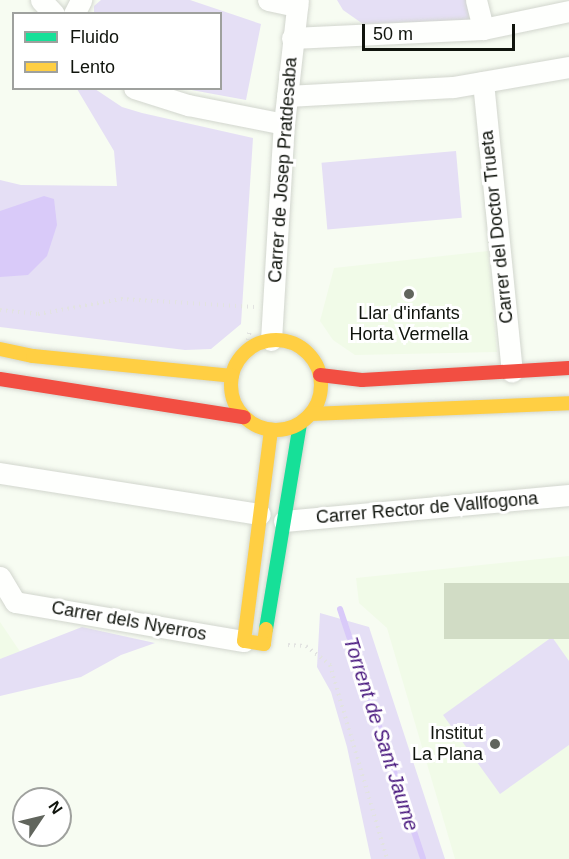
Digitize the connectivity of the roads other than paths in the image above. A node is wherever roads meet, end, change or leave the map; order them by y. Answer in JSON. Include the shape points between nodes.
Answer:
{"nodes":[{"id":1,"x":40,"y":0,"type":"edge"},
{"id":2,"x":268,"y":0,"type":"edge"},
{"id":3,"x":476,"y":0,"type":"edge"},
{"id":4,"x":298,"y":3,"type":"edge"},
{"id":5,"x":569,"y":11,"type":"edge"},
{"id":6,"x":52,"y":12,"type":"edge"},
{"id":7,"x":483,"y":29,"type":"junction"},
{"id":8,"x":292,"y":38,"type":"junction"},
{"id":9,"x":569,"y":67,"type":"edge"},
{"id":10,"x":483,"y":82,"type":"junction"},
{"id":11,"x":140,"y":90,"type":"edge"},
{"id":12,"x":287,"y":96,"type":"junction"},
{"id":13,"x":284,"y":123,"type":"junction"},
{"id":14,"x":272,"y":340,"type":"junction"},
{"id":15,"x":0,"y":349,"type":"edge"},
{"id":16,"x":569,"y":368,"type":"edge"},
{"id":17,"x":512,"y":372,"type":"junction"},
{"id":18,"x":320,"y":375,"type":"junction"},
{"id":19,"x":232,"y":376,"type":"junction"},
{"id":20,"x":0,"y":379,"type":"edge"},
{"id":21,"x":569,"y":403,"type":"edge"},
{"id":22,"x":311,"y":414,"type":"junction"},
{"id":23,"x":244,"y":417,"type":"junction"},
{"id":24,"x":300,"y":424,"type":"junction"},
{"id":25,"x":271,"y":430,"type":"junction"},
{"id":26,"x":0,"y":474,"type":"edge"},
{"id":27,"x":569,"y":495,"type":"edge"},
{"id":28,"x":260,"y":514,"type":"junction"},
{"id":29,"x":284,"y":521,"type":"junction"},
{"id":30,"x":0,"y":577,"type":"edge"},
{"id":31,"x":254,"y":642,"type":"junction"}],
"edges":[{"from":1,"to":6,"type":"street"},
{"from":2,"to":4,"type":"street"},
{"from":3,"to":7,"type":"street"},
{"from":4,"to":8,"type":"street","name":"Carrer de Josep Pratdesaba"},
{"from":5,"to":7,"type":"street"},
{"from":7,"to":8,"type":"street"},
{"from":8,"to":12,"type":"street","name":"Carrer de Josep Pratdesaba"},
{"from":9,"to":10,"type":"street"},
{"from":10,"to":12,"type":"street"},
{"from":10,"to":17,"type":"street","name":"Carrer del Doctor Trueta"},
{"from":11,"to":13,"type":"street","via":[[188,105]]},
{"from":12,"to":13,"type":"street","name":"Carrer de Josep Pratdesaba"},
{"from":13,"to":14,"type":"street","name":"Carrer de Josep Pratdesaba"},
{"from":14,"to":18,"type":"street","via":[[302,348]]},
{"from":14,"to":19,"type":"street","via":[[246,352]]},
{"from":15,"to":19,"type":"street","via":[[33,356]]},
{"from":16,"to":17,"type":"street"},
{"from":17,"to":18,"type":"street","via":[[362,380]]},
{"from":18,"to":22,"type":"street","via":[[320,395]]},
{"from":19,"to":23,"type":"street","via":[[233,398]]},
{"from":20,"to":23,"type":"street"},
{"from":21,"to":22,"type":"street"},
{"from":22,"to":24,"type":"street"},
{"from":23,"to":25,"type":"street"},
{"from":24,"to":25,"type":"street"},
{"from":24,"to":29,"type":"street"},
{"from":25,"to":28,"type":"street"},
{"from":26,"to":28,"type":"street"},
{"from":27,"to":29,"type":"street","name":"Carrer Rector de Vallfogona"},
{"from":28,"to":31,"type":"street"},
{"from":29,"to":31,"type":"street"},
{"from":30,"to":31,"type":"street","name":"Carrer dels Nyerros","via":[[15,602]]}]}
